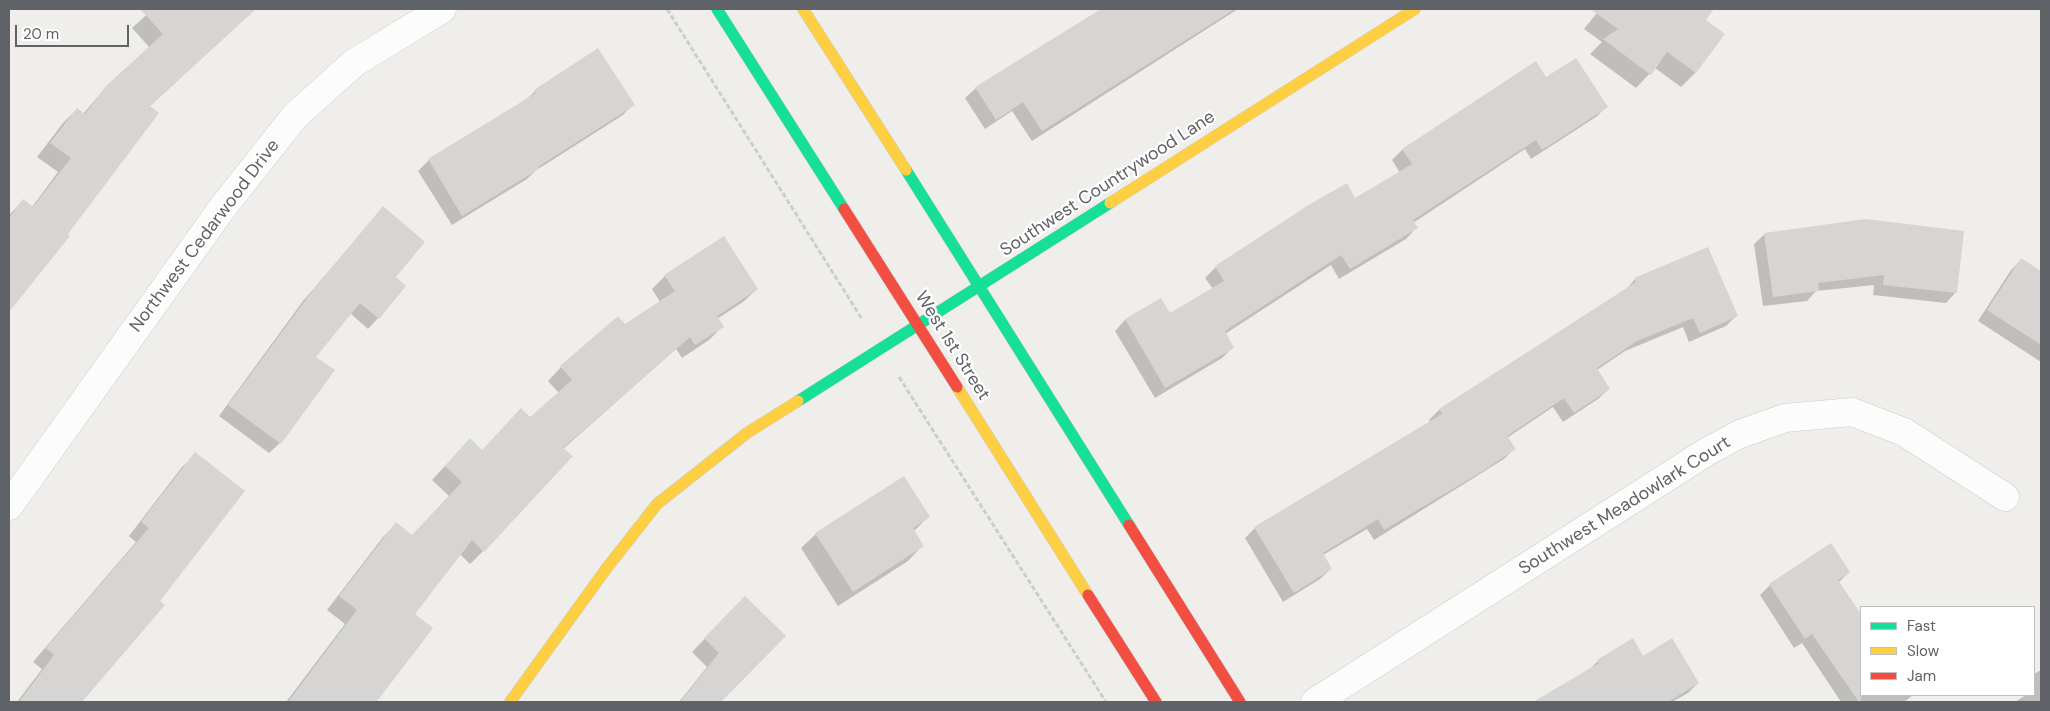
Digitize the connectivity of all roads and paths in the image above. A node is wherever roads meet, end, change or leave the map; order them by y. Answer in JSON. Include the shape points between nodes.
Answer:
{"nodes":[{"id":1,"x":442,"y":9,"type":"edge"},
{"id":2,"x":717,"y":9,"type":"edge"},
{"id":3,"x":803,"y":9,"type":"edge"},
{"id":4,"x":1415,"y":9,"type":"edge"},
{"id":5,"x":980,"y":286,"type":"junction"},
{"id":6,"x":918,"y":324,"type":"junction"},
{"id":7,"x":2006,"y":497,"type":"dead end"},
{"id":8,"x":9,"y":506,"type":"edge"},
{"id":9,"x":510,"y":702,"type":"edge"},
{"id":10,"x":1156,"y":702,"type":"edge"},
{"id":11,"x":1240,"y":702,"type":"edge"},
{"id":12,"x":1315,"y":702,"type":"edge"}],
"edges":[{"from":1,"to":8,"type":"street","name":"Northwest Cedarwood Drive","via":[[354,63],[295,116],[223,207]]},
{"from":2,"to":6,"type":"main road","name":"West 1st Street"},
{"from":3,"to":5,"type":"main road"},
{"from":4,"to":5,"type":"main road","name":"Southwest Countrywood Lane"},
{"from":5,"to":6,"type":"main road","name":"Southwest Countrywood Lane"},
{"from":5,"to":11,"type":"main road"},
{"from":6,"to":9,"type":"main road","name":"Southwest Countrywood Lane","via":[[746,433],[657,504]]},
{"from":6,"to":10,"type":"main road","name":"West 1st Street"},
{"from":7,"to":12,"type":"street","name":"Southwest Meadowlark Court","via":[[1904,432],[1852,412],[1785,418],[1740,434],[1708,451]]}]}
